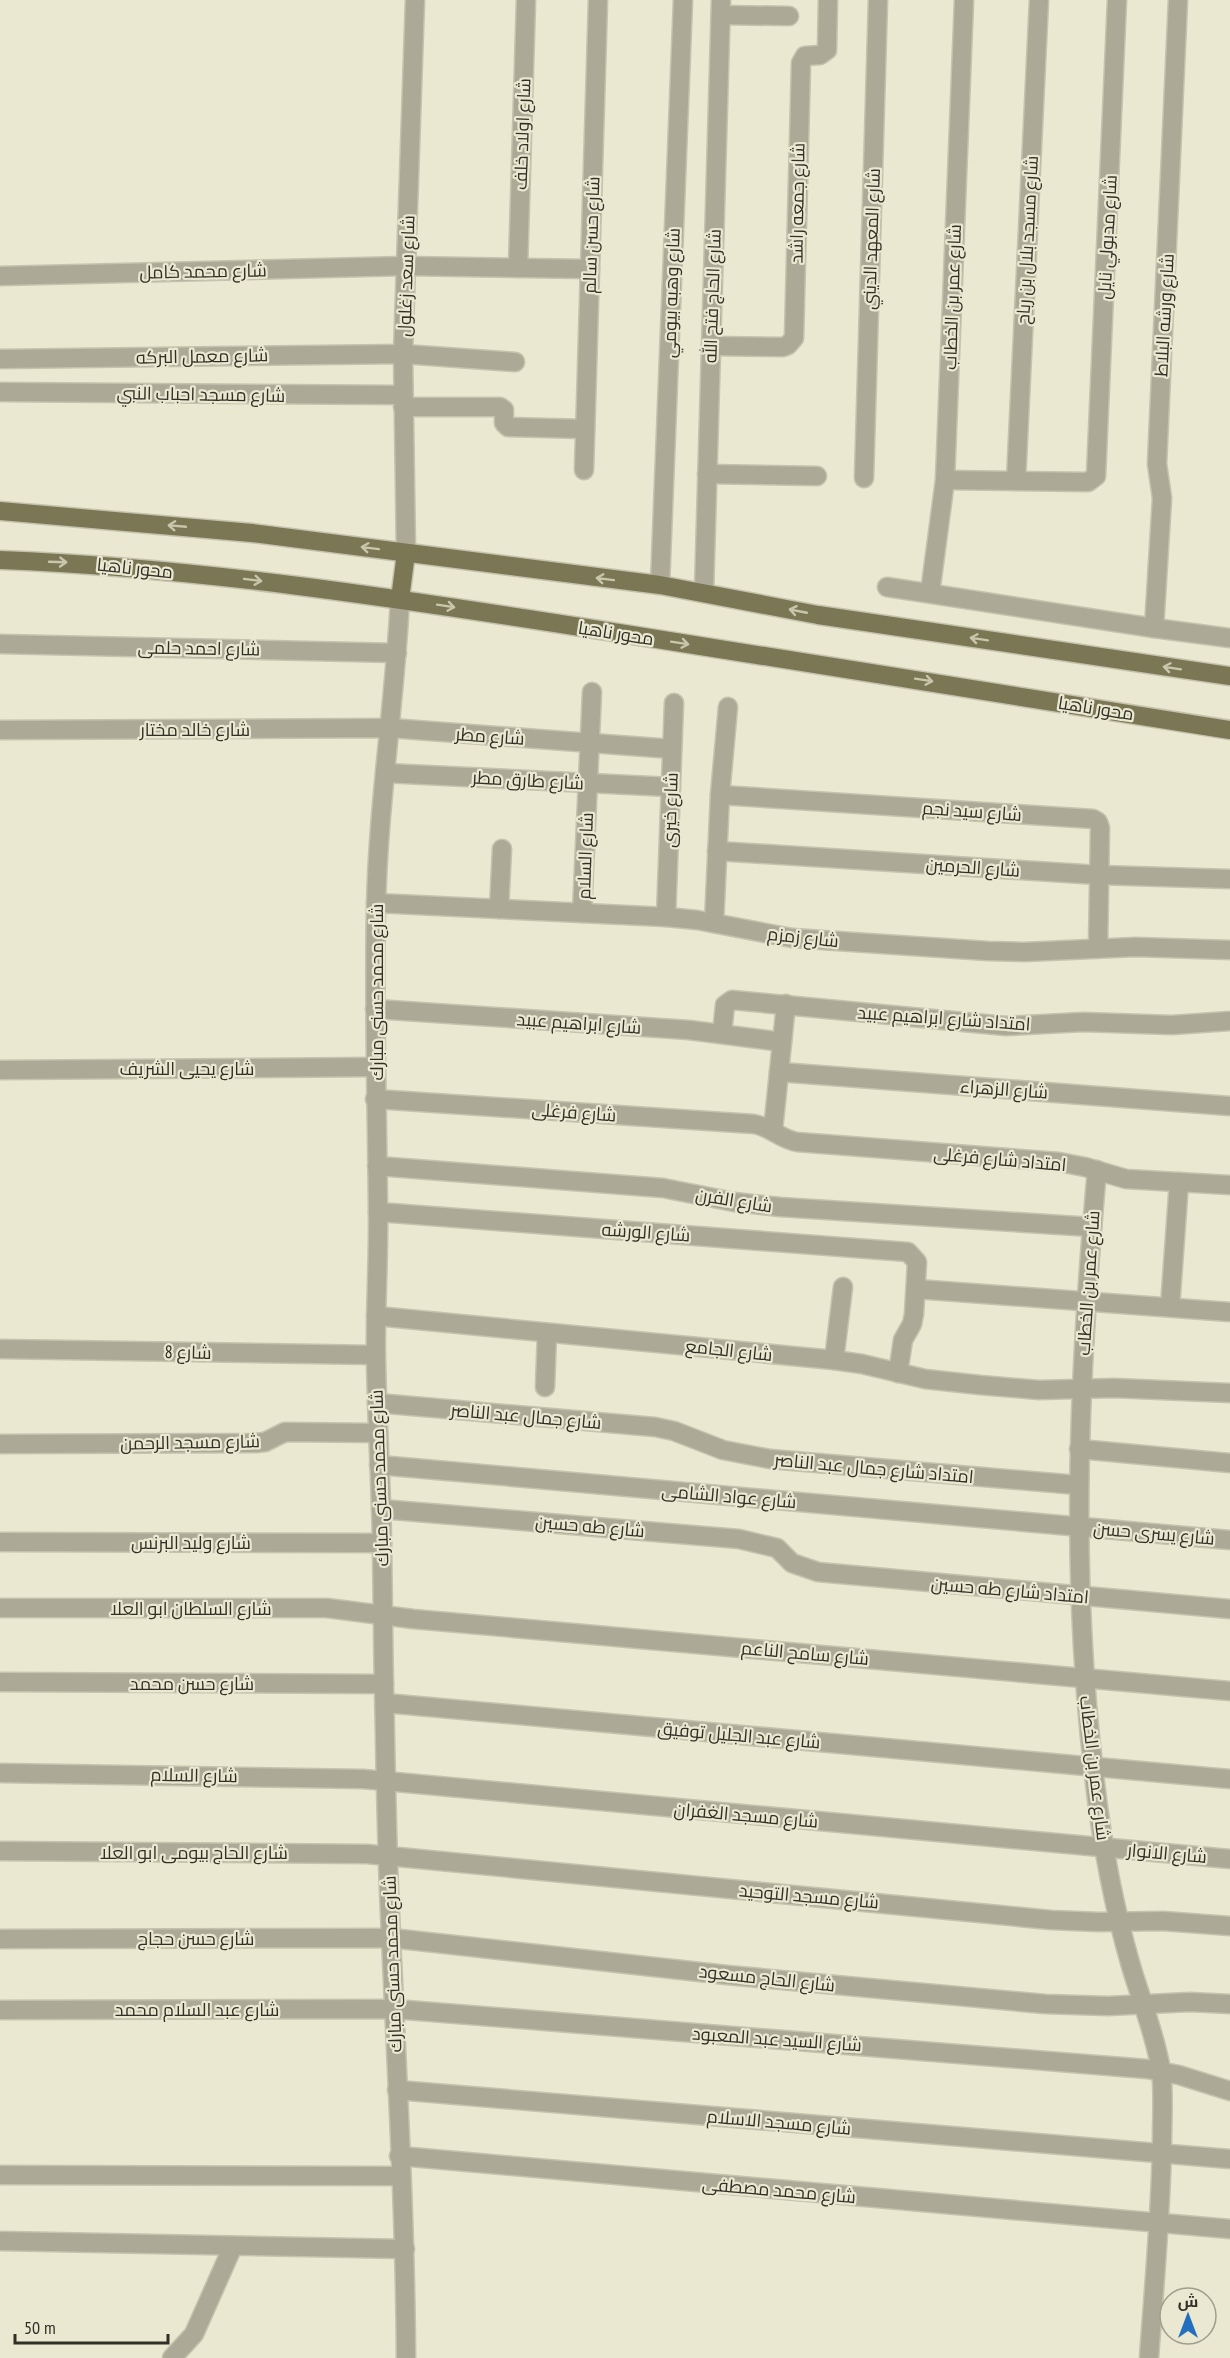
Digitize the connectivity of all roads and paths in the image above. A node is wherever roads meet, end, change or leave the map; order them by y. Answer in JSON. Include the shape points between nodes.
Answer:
{"nodes":[{"id":1,"x":415,"y":0,"type":"edge"},
{"id":2,"x":526,"y":0,"type":"edge"},
{"id":3,"x":598,"y":0,"type":"edge"},
{"id":4,"x":683,"y":0,"type":"edge"},
{"id":5,"x":828,"y":0,"type":"edge"},
{"id":6,"x":878,"y":0,"type":"edge"},
{"id":7,"x":964,"y":0,"type":"edge"},
{"id":8,"x":1039,"y":0,"type":"edge"},
{"id":9,"x":1117,"y":0,"type":"edge"},
{"id":10,"x":1178,"y":0,"type":"edge"},
{"id":11,"x":721,"y":7,"type":"edge"},
{"id":12,"x":789,"y":16,"type":"dead end"},
{"id":13,"x":405,"y":266,"type":"junction"},
{"id":14,"x":518,"y":268,"type":"junction"},
{"id":15,"x":590,"y":269,"type":"junction"},
{"id":16,"x":0,"y":276,"type":"edge"},
{"id":17,"x":711,"y":346,"type":"junction"},
{"id":18,"x":403,"y":354,"type":"junction"},
{"id":19,"x":0,"y":359,"type":"edge"},
{"id":20,"x":515,"y":362,"type":"dead end"},
{"id":21,"x":0,"y":392,"type":"edge"},
{"id":22,"x":403,"y":401,"type":"junction"},
{"id":23,"x":585,"y":429,"type":"junction"},
{"id":24,"x":584,"y":470,"type":"dead end"},
{"id":25,"x":707,"y":474,"type":"junction"},
{"id":26,"x":817,"y":476,"type":"dead end"},
{"id":27,"x":864,"y":478,"type":"dead end"},
{"id":28,"x":945,"y":480,"type":"junction"},
{"id":29,"x":1016,"y":481,"type":"junction"},
{"id":30,"x":0,"y":511,"type":"edge"},
{"id":31,"x":406,"y":553,"type":"junction"},
{"id":32,"x":0,"y":560,"type":"edge"},
{"id":33,"x":660,"y":585,"type":"junction"},
{"id":34,"x":887,"y":587,"type":"dead end"},
{"id":35,"x":704,"y":592,"type":"junction"},
{"id":36,"x":930,"y":593,"type":"junction"},
{"id":37,"x":400,"y":599,"type":"junction"},
{"id":38,"x":1154,"y":628,"type":"junction"},
{"id":39,"x":1230,"y":638,"type":"edge"},
{"id":40,"x":0,"y":644,"type":"edge"},
{"id":41,"x":397,"y":653,"type":"junction"},
{"id":42,"x":1230,"y":676,"type":"edge"},
{"id":43,"x":592,"y":692,"type":"dead end"},
{"id":44,"x":674,"y":703,"type":"dead end"},
{"id":45,"x":728,"y":707,"type":"dead end"},
{"id":46,"x":390,"y":728,"type":"junction"},
{"id":47,"x":0,"y":730,"type":"edge"},
{"id":48,"x":1230,"y":730,"type":"edge"},
{"id":49,"x":590,"y":743,"type":"junction"},
{"id":50,"x":672,"y":749,"type":"junction"},
{"id":51,"x":385,"y":773,"type":"junction"},
{"id":52,"x":588,"y":783,"type":"junction"},
{"id":53,"x":670,"y":787,"type":"junction"},
{"id":54,"x":720,"y":795,"type":"junction"},
{"id":55,"x":502,"y":849,"type":"dead end"},
{"id":56,"x":717,"y":851,"type":"junction"},
{"id":57,"x":1099,"y":875,"type":"junction"},
{"id":58,"x":1230,"y":879,"type":"edge"},
{"id":59,"x":376,"y":903,"type":"junction"},
{"id":60,"x":499,"y":909,"type":"junction"},
{"id":61,"x":582,"y":913,"type":"junction"},
{"id":62,"x":666,"y":917,"type":"junction"},
{"id":63,"x":714,"y":923,"type":"junction"},
{"id":64,"x":1098,"y":948,"type":"junction"},
{"id":65,"x":1230,"y":950,"type":"edge"},
{"id":66,"x":786,"y":1004,"type":"junction"},
{"id":67,"x":375,"y":1009,"type":"junction"},
{"id":68,"x":1230,"y":1021,"type":"edge"},
{"id":69,"x":722,"y":1033,"type":"junction"},
{"id":70,"x":782,"y":1042,"type":"junction"},
{"id":71,"x":375,"y":1067,"type":"junction"},
{"id":72,"x":0,"y":1070,"type":"edge"},
{"id":73,"x":779,"y":1072,"type":"junction"},
{"id":74,"x":375,"y":1099,"type":"junction"},
{"id":75,"x":1230,"y":1106,"type":"edge"},
{"id":76,"x":773,"y":1130,"type":"junction"},
{"id":77,"x":377,"y":1166,"type":"junction"},
{"id":78,"x":1097,"y":1170,"type":"junction"},
{"id":79,"x":1179,"y":1182,"type":"junction"},
{"id":80,"x":1230,"y":1185,"type":"edge"},
{"id":81,"x":378,"y":1212,"type":"junction"},
{"id":82,"x":1092,"y":1227,"type":"junction"},
{"id":83,"x":843,"y":1287,"type":"dead end"},
{"id":84,"x":916,"y":1288,"type":"junction"},
{"id":85,"x":1086,"y":1301,"type":"junction"},
{"id":86,"x":1170,"y":1307,"type":"junction"},
{"id":87,"x":1230,"y":1312,"type":"edge"},
{"id":88,"x":376,"y":1316,"type":"junction"},
{"id":89,"x":547,"y":1333,"type":"junction"},
{"id":90,"x":0,"y":1349,"type":"edge"},
{"id":91,"x":375,"y":1355,"type":"junction"},
{"id":92,"x":834,"y":1360,"type":"junction"},
{"id":93,"x":898,"y":1373,"type":"junction"},
{"id":94,"x":545,"y":1388,"type":"dead end"},
{"id":95,"x":1080,"y":1389,"type":"junction"},
{"id":96,"x":1230,"y":1393,"type":"edge"},
{"id":97,"x":377,"y":1403,"type":"junction"},
{"id":98,"x":674,"y":1431,"type":"joint"},
{"id":99,"x":378,"y":1432,"type":"junction"},
{"id":100,"x":0,"y":1444,"type":"edge"},
{"id":101,"x":1079,"y":1449,"type":"junction"},
{"id":102,"x":1230,"y":1463,"type":"edge"},
{"id":103,"x":379,"y":1465,"type":"junction"},
{"id":104,"x":1078,"y":1485,"type":"junction"},
{"id":105,"x":381,"y":1509,"type":"junction"},
{"id":106,"x":1078,"y":1527,"type":"junction"},
{"id":107,"x":1230,"y":1540,"type":"edge"},
{"id":108,"x":0,"y":1542,"type":"edge"},
{"id":109,"x":382,"y":1543,"type":"junction"},
{"id":110,"x":792,"y":1563,"type":"joint"},
{"id":111,"x":1080,"y":1597,"type":"junction"},
{"id":112,"x":0,"y":1608,"type":"edge"},
{"id":113,"x":1230,"y":1609,"type":"edge"},
{"id":114,"x":381,"y":1616,"type":"junction"},
{"id":115,"x":1084,"y":1678,"type":"junction"},
{"id":116,"x":0,"y":1682,"type":"edge"},
{"id":117,"x":384,"y":1684,"type":"junction"},
{"id":118,"x":1230,"y":1691,"type":"edge"},
{"id":119,"x":385,"y":1703,"type":"junction"},
{"id":120,"x":1093,"y":1767,"type":"junction"},
{"id":121,"x":0,"y":1773,"type":"edge"},
{"id":122,"x":1230,"y":1779,"type":"edge"},
{"id":123,"x":387,"y":1781,"type":"junction"},
{"id":124,"x":1105,"y":1848,"type":"junction"},
{"id":125,"x":0,"y":1851,"type":"edge"},
{"id":126,"x":388,"y":1856,"type":"junction"},
{"id":127,"x":1230,"y":1859,"type":"edge"},
{"id":128,"x":1119,"y":1921,"type":"junction"},
{"id":129,"x":1230,"y":1926,"type":"edge"},
{"id":130,"x":391,"y":1938,"type":"junction"},
{"id":131,"x":0,"y":1939,"type":"edge"},
{"id":132,"x":1230,"y":2004,"type":"edge"},
{"id":133,"x":1143,"y":2005,"type":"junction"},
{"id":134,"x":394,"y":2009,"type":"junction"},
{"id":135,"x":0,"y":2010,"type":"edge"},
{"id":136,"x":1161,"y":2070,"type":"junction"},
{"id":137,"x":397,"y":2090,"type":"junction"},
{"id":138,"x":1230,"y":2091,"type":"edge"},
{"id":139,"x":1161,"y":2154,"type":"junction"},
{"id":140,"x":399,"y":2157,"type":"junction"},
{"id":141,"x":1230,"y":2159,"type":"edge"},
{"id":142,"x":0,"y":2175,"type":"edge"},
{"id":143,"x":400,"y":2176,"type":"junction"},
{"id":144,"x":1159,"y":2223,"type":"junction"},
{"id":145,"x":1230,"y":2229,"type":"edge"},
{"id":146,"x":0,"y":2241,"type":"edge"},
{"id":147,"x":233,"y":2246,"type":"junction"},
{"id":148,"x":405,"y":2249,"type":"junction"},
{"id":149,"x":172,"y":2358,"type":"edge"},
{"id":150,"x":406,"y":2358,"type":"edge"},
{"id":151,"x":1149,"y":2358,"type":"edge"}],
"edges":[{"from":1,"to":13,"type":"street","name":"شارع سعد زغلول"},
{"from":2,"to":14,"type":"street","name":"شارع اولاد خلف"},
{"from":3,"to":15,"type":"street","name":"شارع حسن سالم"},
{"from":4,"to":33,"type":"street","name":"شارع وهبه بيومي"},
{"from":5,"to":17,"type":"street","name":"شارع جمعه راشد","via":[[826,50],[820,55],[805,56],[801,63],[794,338],[783,347]]},
{"from":6,"to":27,"type":"street","name":"شارع المعهد الديني"},
{"from":7,"to":28,"type":"street","name":"شارع عمر بن الخطاب"},
{"from":8,"to":29,"type":"street","name":"شارع مسجد بلال بن رباح"},
{"from":9,"to":29,"type":"street","name":"شارع مدبولي نايل","via":[[1097,473],[1088,482]]},
{"from":10,"to":38,"type":"street","name":"شارع ورشه البلاط","via":[[1157,464],[1162,498]]},
{"from":11,"to":12,"type":"street"},
{"from":11,"to":17,"type":"street","name":"شارع الحاج فتح الله"},
{"from":13,"to":14,"type":"street","name":"شارع محمد كامل"},
{"from":13,"to":16,"type":"street","name":"شارع محمد كامل"},
{"from":13,"to":18,"type":"street","name":"شارع سعد زغلول"},
{"from":14,"to":15,"type":"street","name":"شارع محمد كامل"},
{"from":15,"to":23,"type":"street","name":"شارع حسن سالم"},
{"from":17,"to":25,"type":"street","name":"شارع الحاج فتح الله"},
{"from":18,"to":19,"type":"street","name":"شارع معمل البركه"},
{"from":18,"to":20,"type":"street","name":"شارع معمل البركه"},
{"from":18,"to":22,"type":"street","name":"شارع سعد زغلول"},
{"from":21,"to":22,"type":"street","name":"شارع مسجد احباب النبي"},
{"from":22,"to":23,"type":"street","name":"شارع مسجد احباب النبي","via":[[500,407],[508,427]]},
{"from":22,"to":31,"type":"street","name":"شارع سعد زغلول"},
{"from":23,"to":24,"type":"street","name":"شارع حسن سالم"},
{"from":25,"to":26,"type":"street"},
{"from":25,"to":35,"type":"street","name":"شارع الحاج فتح الله"},
{"from":28,"to":29,"type":"street"},
{"from":28,"to":36,"type":"street","name":"شارع عمر بن الخطاب"},
{"from":31,"to":30,"type":"main road","one_way":true,"via":[[252,533]]},
{"from":33,"to":31,"type":"main road","one_way":true},
{"from":31,"to":37,"type":"main road"},
{"from":32,"to":37,"type":"main road","name":"محور ناهيا","one_way":true,"via":[[84,563],[254,579]]},
{"from":33,"to":35,"type":"main road"},
{"from":34,"to":36,"type":"street"},
{"from":42,"to":35,"type":"main road","one_way":true,"via":[[818,615]]},
{"from":36,"to":38,"type":"street"},
{"from":37,"to":41,"type":"street","name":"شارع محمد حسنى مبارك"},
{"from":37,"to":48,"type":"main road","name":"محور ناهيا","one_way":true},
{"from":38,"to":39,"type":"street"},
{"from":40,"to":41,"type":"street","name":"شارع احمد حلمى"},
{"from":41,"to":46,"type":"street","name":"شارع محمد حسنى مبارك"},
{"from":43,"to":49,"type":"street","name":"شارع السلام"},
{"from":44,"to":50,"type":"street","name":"شارع خيرى"},
{"from":45,"to":54,"type":"street"},
{"from":46,"to":47,"type":"street","name":"شارع خالد مختار"},
{"from":46,"to":49,"type":"street","name":"شارع مطر"},
{"from":46,"to":51,"type":"street","name":"شارع محمد حسنى مبارك"},
{"from":49,"to":50,"type":"street","name":"شارع مطر"},
{"from":49,"to":52,"type":"street","name":"شارع السلام"},
{"from":50,"to":53,"type":"street","name":"شارع خيرى"},
{"from":51,"to":52,"type":"street","name":"شارع طارق مطر"},
{"from":51,"to":59,"type":"street","name":"شارع محمد حسنى مبارك"},
{"from":52,"to":53,"type":"street","name":"شارع طارق مطر"},
{"from":52,"to":61,"type":"street","name":"شارع السلام"},
{"from":53,"to":62,"type":"street","name":"شارع خيرى"},
{"from":54,"to":56,"type":"street"},
{"from":54,"to":57,"type":"street","name":"شارع سيد نجم","via":[[1093,819],[1100,828]]},
{"from":55,"to":60,"type":"street"},
{"from":56,"to":57,"type":"street","name":"شارع الحرمين"},
{"from":56,"to":63,"type":"street"},
{"from":57,"to":58,"type":"street","name":"شارع الحرمين"},
{"from":57,"to":64,"type":"street","name":"شارع سيد نجم"},
{"from":59,"to":60,"type":"street","name":"شارع زمزم"},
{"from":59,"to":67,"type":"street","name":"شارع محمد حسنى مبارك"},
{"from":60,"to":61,"type":"street","name":"شارع زمزم"},
{"from":61,"to":62,"type":"street","name":"شارع زمزم"},
{"from":62,"to":63,"type":"street","name":"شارع زمزم"},
{"from":63,"to":64,"type":"street","name":"شارع زمزم","via":[[792,938],[988,951]]},
{"from":64,"to":65,"type":"street","name":"شارع زمزم"},
{"from":66,"to":68,"type":"street","name":"امتداد شارع ابراهيم عبيد","via":[[1006,1026]]},
{"from":66,"to":69,"type":"street","name":"امتداد شارع ابراهيم عبيد","via":[[729,1000]]},
{"from":66,"to":70,"type":"street"},
{"from":67,"to":69,"type":"street","name":"شارع ابراهيم عبيد"},
{"from":67,"to":71,"type":"street","name":"شارع محمد حسنى مبارك"},
{"from":69,"to":70,"type":"street","name":"شارع ابراهيم عبيد"},
{"from":70,"to":73,"type":"street"},
{"from":71,"to":72,"type":"street","name":"شارع يحيى الشريف"},
{"from":71,"to":74,"type":"street","name":"شارع محمد حسنى مبارك"},
{"from":73,"to":75,"type":"street","name":"شارع الزهراء"},
{"from":73,"to":76,"type":"street"},
{"from":74,"to":76,"type":"street","name":"شارع فرغلى","via":[[754,1124]]},
{"from":74,"to":77,"type":"street","name":"شارع محمد حسنى مبارك"},
{"from":76,"to":78,"type":"street","name":"امتداد شارع فرغلى","via":[[779,1137],[797,1142],[1059,1162]]},
{"from":77,"to":81,"type":"street","name":"شارع محمد حسنى مبارك"},
{"from":77,"to":82,"type":"street","name":"شارع الفرن","via":[[663,1188],[780,1207]]},
{"from":78,"to":79,"type":"street","name":"امتداد شارع فرغلى","via":[[1126,1179]]},
{"from":78,"to":82,"type":"street","name":"شارع عمر بن الخطاب"},
{"from":79,"to":80,"type":"street","name":"امتداد شارع فرغلى"},
{"from":79,"to":86,"type":"street"},
{"from":81,"to":84,"type":"street","name":"شارع الورشه","via":[[903,1251],[917,1262]]},
{"from":81,"to":88,"type":"street","name":"شارع محمد حسنى مبارك"},
{"from":82,"to":85,"type":"street","name":"شارع عمر بن الخطاب"},
{"from":83,"to":92,"type":"street"},
{"from":84,"to":85,"type":"street"},
{"from":84,"to":93,"type":"street","via":[[913,1321],[903,1340]]},
{"from":85,"to":86,"type":"street"},
{"from":85,"to":95,"type":"street","name":"شارع عمر بن الخطاب"},
{"from":86,"to":87,"type":"street"},
{"from":88,"to":89,"type":"street","name":"شارع الجامع"},
{"from":88,"to":91,"type":"street","name":"شارع محمد حسنى مبارك"},
{"from":89,"to":92,"type":"street","name":"شارع الجامع"},
{"from":89,"to":94,"type":"street"},
{"from":90,"to":91,"type":"street","name":"شارع 8"},
{"from":91,"to":97,"type":"street","name":"شارع محمد حسنى مبارك"},
{"from":92,"to":93,"type":"street","name":"شارع الجامع"},
{"from":93,"to":95,"type":"street","name":"شارع الجامع","via":[[952,1383]]},
{"from":95,"to":96,"type":"street","name":"شارع الجامع"},
{"from":95,"to":101,"type":"street","name":"شارع عمر بن الخطاب"},
{"from":97,"to":98,"type":"street","name":"شارع جمال عبد الناصر"},
{"from":97,"to":99,"type":"street","name":"شارع محمد حسنى مبارك"},
{"from":98,"to":104,"type":"street","name":"امتداد شارع جمال عبد الناصر","via":[[723,1450],[770,1459]]},
{"from":99,"to":100,"type":"street","name":"شارع مسجد الرحمن","via":[[285,1432],[256,1443]]},
{"from":99,"to":103,"type":"street","name":"شارع محمد حسنى مبارك"},
{"from":101,"to":102,"type":"street"},
{"from":101,"to":104,"type":"street","name":"شارع عمر بن الخطاب"},
{"from":103,"to":105,"type":"street","name":"شارع محمد حسنى مبارك"},
{"from":103,"to":106,"type":"street","name":"شارع عواد الشامى"},
{"from":104,"to":106,"type":"street","name":"شارع عمر بن الخطاب"},
{"from":105,"to":109,"type":"street","name":"شارع محمد حسنى مبارك"},
{"from":105,"to":110,"type":"street","name":"شارع طه حسين","via":[[739,1539],[777,1548]]},
{"from":106,"to":107,"type":"street","name":"شارع يسرى حسن"},
{"from":106,"to":111,"type":"street","name":"شارع عمر بن الخطاب"},
{"from":108,"to":109,"type":"street","name":"شارع وليد البرنس"},
{"from":109,"to":114,"type":"street","name":"شارع محمد حسنى مبارك"},
{"from":110,"to":111,"type":"street","name":"امتداد شارع طه حسين","via":[[818,1572]]},
{"from":111,"to":113,"type":"street","name":"امتداد شارع طه حسين"},
{"from":111,"to":115,"type":"street","name":"شارع عمر بن الخطاب"},
{"from":112,"to":114,"type":"street","name":"شارع السلطان ابو العلا","via":[[327,1608]]},
{"from":114,"to":115,"type":"street","name":"شارع سامح الناعم"},
{"from":114,"to":117,"type":"street","name":"شارع محمد حسنى مبارك"},
{"from":115,"to":118,"type":"street","name":"شارع سامح الناعم"},
{"from":115,"to":120,"type":"street","name":"شارع عمر بن الخطاب"},
{"from":116,"to":117,"type":"street","name":"شارع حسن محمد"},
{"from":117,"to":119,"type":"street","name":"شارع محمد حسنى مبارك"},
{"from":119,"to":120,"type":"street","name":"شارع عبد الجليل توفيق"},
{"from":119,"to":123,"type":"street","name":"شارع محمد حسنى مبارك"},
{"from":120,"to":122,"type":"street","name":"شارع عبد الجليل توفيق"},
{"from":120,"to":124,"type":"street","name":"شارع عمر بن الخطاب"},
{"from":121,"to":123,"type":"street","name":"شارع السلام"},
{"from":123,"to":124,"type":"street","name":"شارع مسجد الغفران"},
{"from":123,"to":126,"type":"street","name":"شارع محمد حسنى مبارك"},
{"from":124,"to":127,"type":"street","name":"شارع الانوار"},
{"from":124,"to":128,"type":"street","name":"شارع عمر بن الخطاب"},
{"from":125,"to":126,"type":"street","name":"شارع الحاج بيومى ابو العلا"},
{"from":126,"to":128,"type":"street","name":"شارع مسجد التوحيد","via":[[1079,1922]]},
{"from":126,"to":130,"type":"street","name":"شارع محمد حسنى مبارك"},
{"from":128,"to":129,"type":"street","name":"شارع مسجد التوحيد"},
{"from":128,"to":133,"type":"street","name":"شارع عمر بن الخطاب"},
{"from":130,"to":131,"type":"street","name":"شارع حسن حجاج"},
{"from":130,"to":133,"type":"street","name":"شارع الحاج مسعود","via":[[1033,2003]]},
{"from":130,"to":134,"type":"street","name":"شارع محمد حسنى مبارك"},
{"from":132,"to":133,"type":"street","name":"شارع الحاج مسعود"},
{"from":133,"to":136,"type":"street","name":"شارع عمر بن الخطاب"},
{"from":134,"to":135,"type":"street","name":"شارع عبد السلام محمد"},
{"from":134,"to":136,"type":"street","name":"شارع السيد عبد المعبود"},
{"from":134,"to":137,"type":"street","name":"شارع محمد حسنى مبارك"},
{"from":136,"to":138,"type":"street","name":"شارع السيد عبد المعبود"},
{"from":136,"to":139,"type":"street","name":"شارع عمر بن الخطاب"},
{"from":137,"to":139,"type":"street","name":"شارع مسجد الاسلام"},
{"from":137,"to":140,"type":"street","name":"شارع محمد حسنى مبارك"},
{"from":139,"to":141,"type":"street","name":"شارع مسجد الاسلام"},
{"from":139,"to":144,"type":"street","name":"شارع عمر بن الخطاب"},
{"from":140,"to":143,"type":"street","name":"شارع محمد حسنى مبارك"},
{"from":140,"to":144,"type":"street","name":"شارع محمد مصطفى"},
{"from":142,"to":143,"type":"street"},
{"from":143,"to":148,"type":"street","name":"شارع محمد حسنى مبارك"},
{"from":144,"to":145,"type":"street","name":"شارع محمد مصطفى"},
{"from":144,"to":151,"type":"street","name":"شارع عمر بن الخطاب"},
{"from":146,"to":147,"type":"street"},
{"from":147,"to":148,"type":"street"},
{"from":147,"to":149,"type":"street","via":[[194,2334]]},
{"from":148,"to":150,"type":"street","name":"شارع محمد حسنى مبارك"}]}
